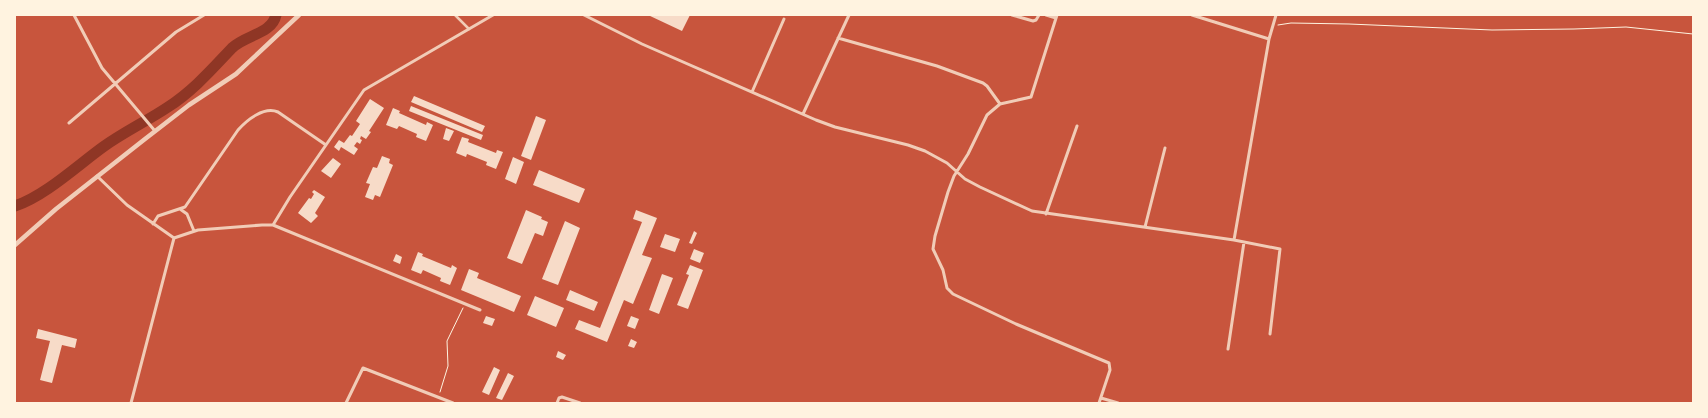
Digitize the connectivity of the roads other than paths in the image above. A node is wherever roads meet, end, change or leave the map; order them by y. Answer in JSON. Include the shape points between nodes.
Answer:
{"nodes":[{"id":1,"x":74,"y":15,"type":"edge"},
{"id":2,"x":204,"y":15,"type":"edge"},
{"id":3,"x":299,"y":15,"type":"edge"},
{"id":4,"x":455,"y":15,"type":"edge"},
{"id":5,"x":493,"y":15,"type":"edge"},
{"id":6,"x":584,"y":15,"type":"edge"},
{"id":7,"x":849,"y":15,"type":"edge"},
{"id":8,"x":1012,"y":15,"type":"edge"},
{"id":9,"x":1039,"y":15,"type":"edge"},
{"id":10,"x":1046,"y":15,"type":"edge"},
{"id":11,"x":1192,"y":15,"type":"edge"},
{"id":12,"x":1276,"y":15,"type":"edge"},
{"id":13,"x":1056,"y":16,"type":"edge"},
{"id":14,"x":784,"y":19,"type":"dead end"},
{"id":15,"x":469,"y":29,"type":"junction"},
{"id":16,"x":838,"y":38,"type":"junction"},
{"id":17,"x":1269,"y":39,"type":"junction"},
{"id":18,"x":115,"y":84,"type":"junction"},
{"id":19,"x":752,"y":92,"type":"junction"},
{"id":20,"x":1000,"y":104,"type":"junction"},
{"id":21,"x":803,"y":114,"type":"junction"},
{"id":22,"x":68,"y":123,"type":"dead end"},
{"id":23,"x":1077,"y":126,"type":"dead end"},
{"id":24,"x":155,"y":132,"type":"junction"},
{"id":25,"x":326,"y":144,"type":"junction"},
{"id":26,"x":1165,"y":148,"type":"dead end"},
{"id":27,"x":957,"y":171,"type":"junction"},
{"id":28,"x":97,"y":176,"type":"junction"},
{"id":29,"x":180,"y":209,"type":"junction"},
{"id":30,"x":1046,"y":214,"type":"junction"},
{"id":31,"x":153,"y":224,"type":"junction"},
{"id":32,"x":274,"y":225,"type":"junction"},
{"id":33,"x":1145,"y":228,"type":"junction"},
{"id":34,"x":194,"y":231,"type":"junction"},
{"id":35,"x":174,"y":238,"type":"junction"},
{"id":36,"x":1234,"y":240,"type":"junction"},
{"id":37,"x":1244,"y":242,"type":"junction"},
{"id":38,"x":15,"y":245,"type":"edge"},
{"id":39,"x":480,"y":310,"type":"dead end"},
{"id":40,"x":1270,"y":334,"type":"dead end"},
{"id":41,"x":1228,"y":349,"type":"dead end"},
{"id":42,"x":1101,"y":398,"type":"junction"},
{"id":43,"x":131,"y":403,"type":"edge"},
{"id":44,"x":346,"y":403,"type":"edge"},
{"id":45,"x":453,"y":403,"type":"edge"},
{"id":46,"x":557,"y":403,"type":"edge"},
{"id":47,"x":580,"y":403,"type":"edge"},
{"id":48,"x":1099,"y":403,"type":"edge"},
{"id":49,"x":1118,"y":403,"type":"edge"}],
"edges":[{"from":1,"to":18,"type":"street","via":[[102,68]]},
{"from":2,"to":18,"type":"street","via":[[176,32]]},
{"from":3,"to":24,"type":"street","via":[[236,74]]},
{"from":4,"to":15,"type":"street"},
{"from":5,"to":15,"type":"street"},
{"from":6,"to":19,"type":"street"},
{"from":7,"to":16,"type":"street"},
{"from":8,"to":9,"type":"street","via":[[1033,21]]},
{"from":10,"to":13,"type":"street"},
{"from":11,"to":17,"type":"street"},
{"from":12,"to":17,"type":"street"},
{"from":13,"to":20,"type":"street","via":[[1031,97]]},
{"from":14,"to":19,"type":"street"},
{"from":15,"to":25,"type":"street","via":[[367,87]]},
{"from":16,"to":20,"type":"street","via":[[937,66],[983,83]]},
{"from":16,"to":21,"type":"street"},
{"from":17,"to":36,"type":"street"},
{"from":18,"to":22,"type":"street"},
{"from":18,"to":24,"type":"street"},
{"from":19,"to":21,"type":"street"},
{"from":20,"to":27,"type":"street","via":[[987,115]]},
{"from":21,"to":27,"type":"street","via":[[835,127],[908,145]]},
{"from":23,"to":30,"type":"street"},
{"from":24,"to":28,"type":"street"},
{"from":25,"to":29,"type":"street","via":[[278,112],[265,111],[242,125],[185,207]]},
{"from":25,"to":32,"type":"street"},
{"from":26,"to":33,"type":"street"},
{"from":27,"to":30,"type":"street","via":[[965,179],[1012,202]]},
{"from":27,"to":42,"type":"street","via":[[933,246],[949,291],[1016,324],[1108,362],[1111,366]]},
{"from":28,"to":31,"type":"street"},
{"from":28,"to":38,"type":"street"},
{"from":29,"to":31,"type":"street","via":[[158,216]]},
{"from":29,"to":34,"type":"street","via":[[187,214]]},
{"from":30,"to":33,"type":"street"},
{"from":31,"to":35,"type":"street"},
{"from":32,"to":34,"type":"street"},
{"from":32,"to":39,"type":"street"},
{"from":33,"to":36,"type":"street"},
{"from":34,"to":35,"type":"street"},
{"from":35,"to":43,"type":"street"},
{"from":36,"to":37,"type":"street"},
{"from":37,"to":40,"type":"street","via":[[1280,249]]},
{"from":37,"to":41,"type":"street"},
{"from":42,"to":48,"type":"street"},
{"from":42,"to":49,"type":"street"},
{"from":44,"to":45,"type":"street","via":[[362,368]]},
{"from":46,"to":47,"type":"street","via":[[562,397]]}]}
